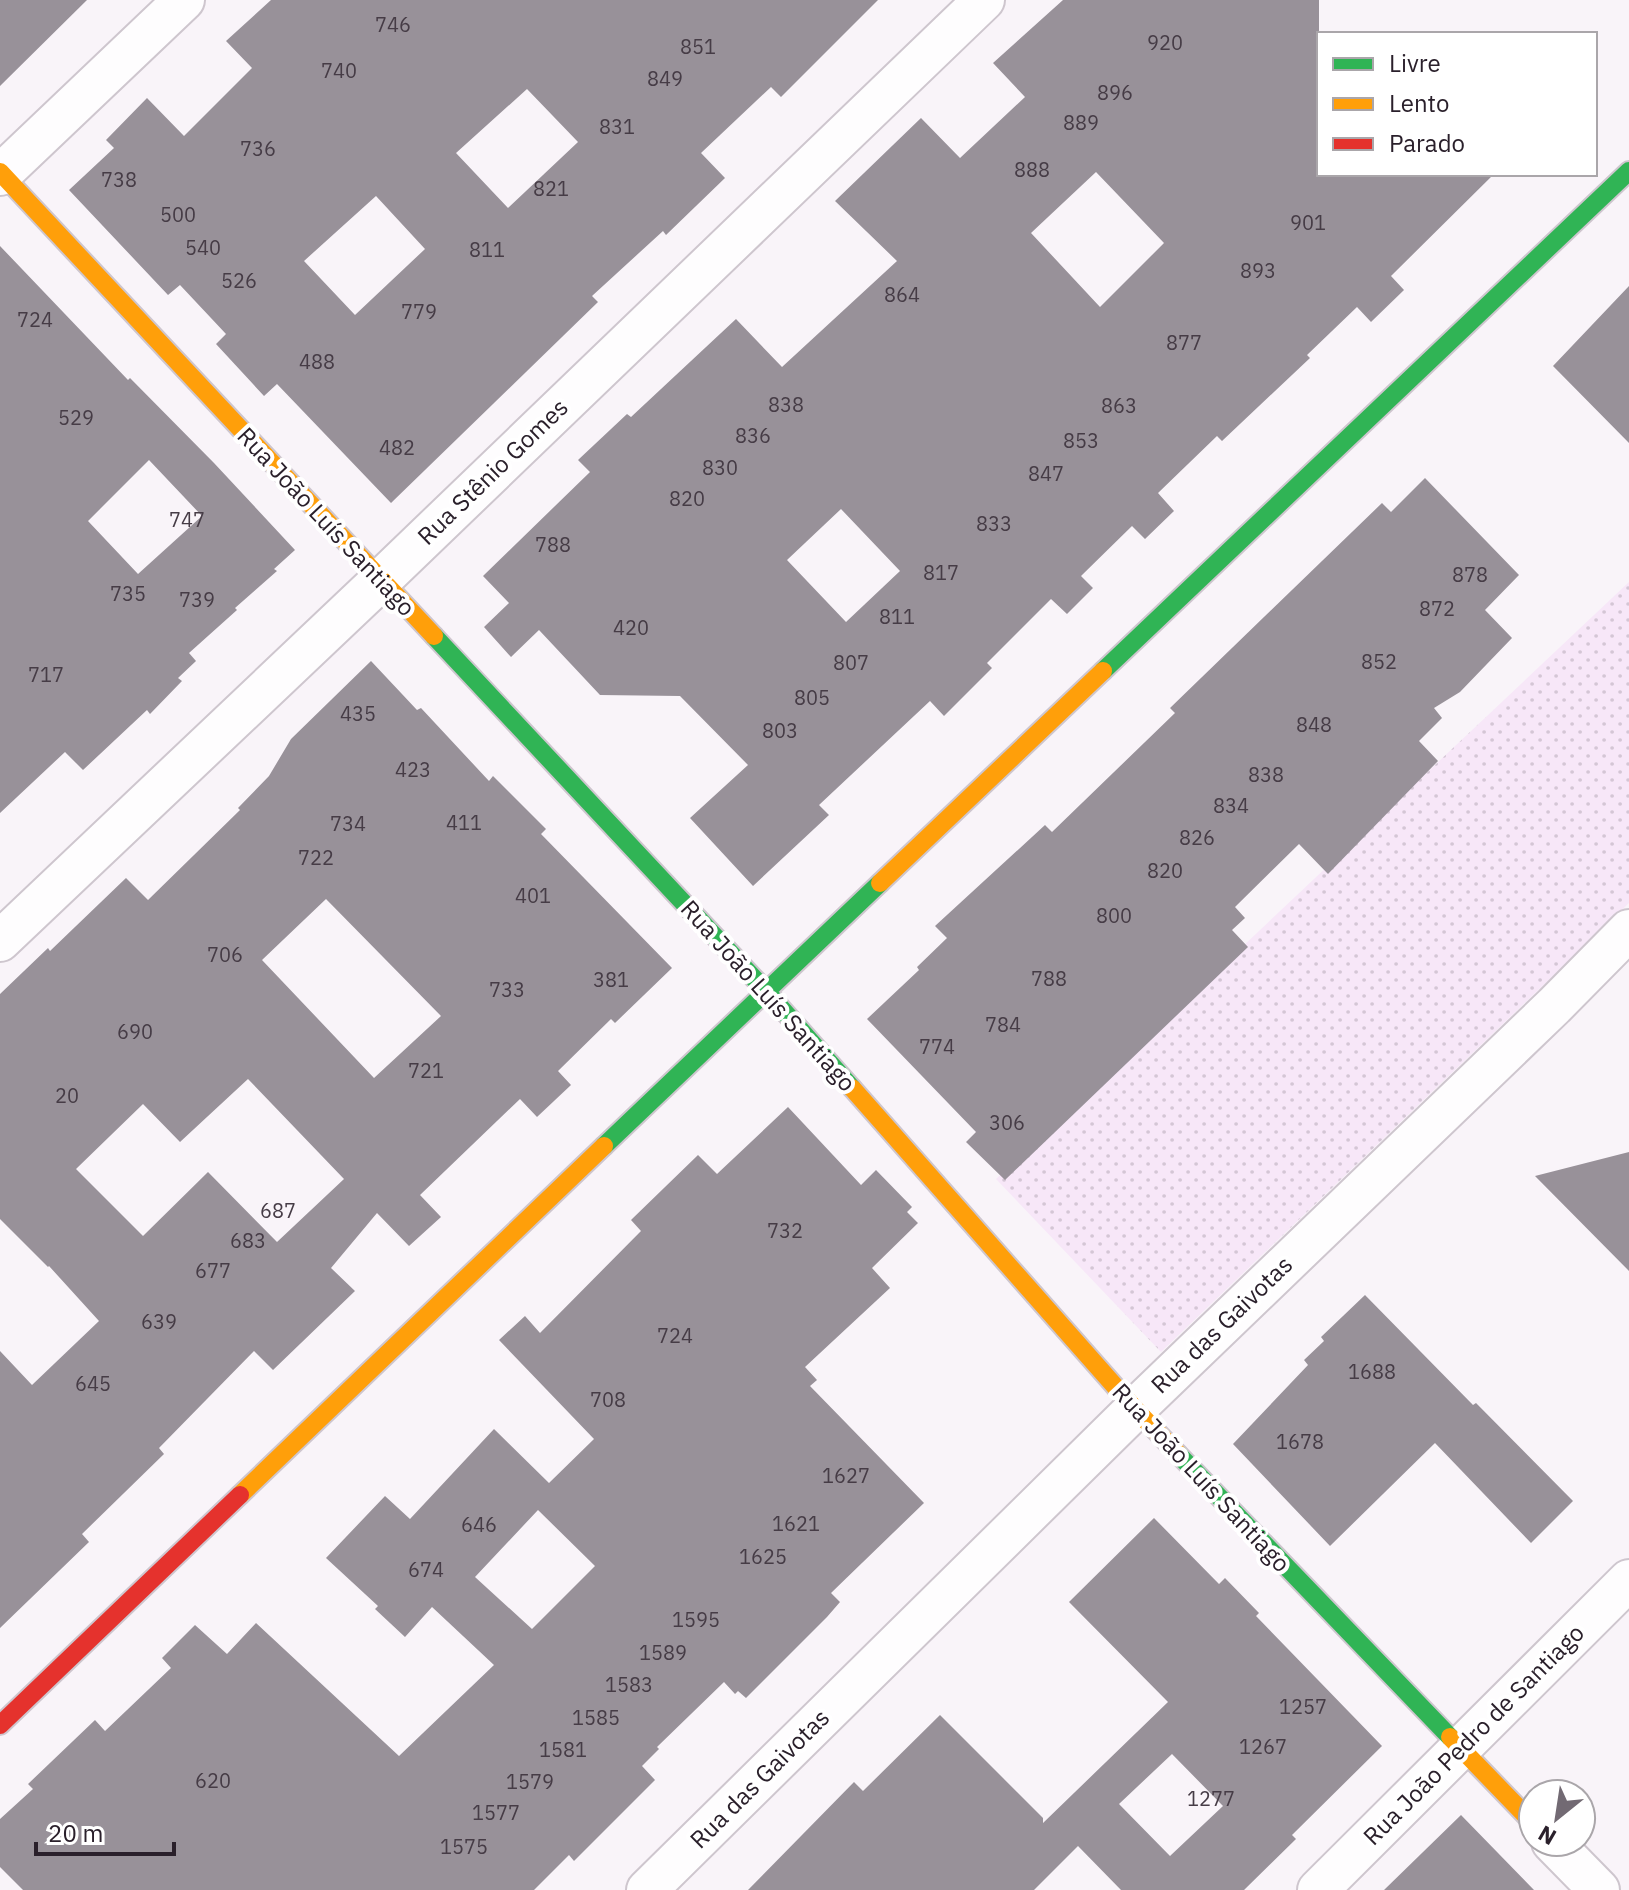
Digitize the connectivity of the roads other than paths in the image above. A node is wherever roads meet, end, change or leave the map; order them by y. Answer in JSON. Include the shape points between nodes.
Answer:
{"nodes":[{"id":1,"x":184,"y":0,"type":"edge"},
{"id":2,"x":984,"y":0,"type":"edge"},
{"id":3,"x":1629,"y":171,"type":"edge"},
{"id":4,"x":1,"y":174,"type":"edge"},
{"id":5,"x":381,"y":580,"type":"junction"},
{"id":6,"x":1629,"y":930,"type":"edge"},
{"id":7,"x":0,"y":941,"type":"edge"},
{"id":8,"x":766,"y":991,"type":"junction"},
{"id":9,"x":1135,"y":1409,"type":"junction"},
{"id":10,"x":1629,"y":1580,"type":"edge"},
{"id":11,"x":0,"y":1725,"type":"edge"},
{"id":12,"x":1460,"y":1750,"type":"junction"},
{"id":13,"x":1517,"y":1807,"type":"edge"},
{"id":14,"x":1568,"y":1858,"type":"edge"},
{"id":15,"x":647,"y":1890,"type":"edge"},
{"id":16,"x":1318,"y":1890,"type":"edge"},
{"id":17,"x":1599,"y":1890,"type":"edge"}],
"edges":[{"from":1,"to":4,"type":"street"},
{"from":2,"to":5,"type":"street","name":"Rua Stênio Gomes"},
{"from":3,"to":8,"type":"street"},
{"from":4,"to":5,"type":"street","name":"Rua João Luís Santiago"},
{"from":5,"to":7,"type":"street","name":"Rua Stênio Gomes"},
{"from":5,"to":8,"type":"street","name":"Rua João Luís Santiago"},
{"from":6,"to":9,"type":"street","name":"Rua das Gaivotas"},
{"from":8,"to":9,"type":"street","name":"Rua João Luís Santiago"},
{"from":8,"to":11,"type":"street"},
{"from":9,"to":12,"type":"street","name":"Rua João Luís Santiago"},
{"from":9,"to":15,"type":"street","name":"Rua das Gaivotas"},
{"from":10,"to":12,"type":"street","name":"Rua João Pedro de Santiago"},
{"from":12,"to":13,"type":"street","name":"Rua João Luís Santiago"},
{"from":12,"to":16,"type":"street","name":"Rua João Pedro de Santiago"},
{"from":14,"to":17,"type":"street"}]}
